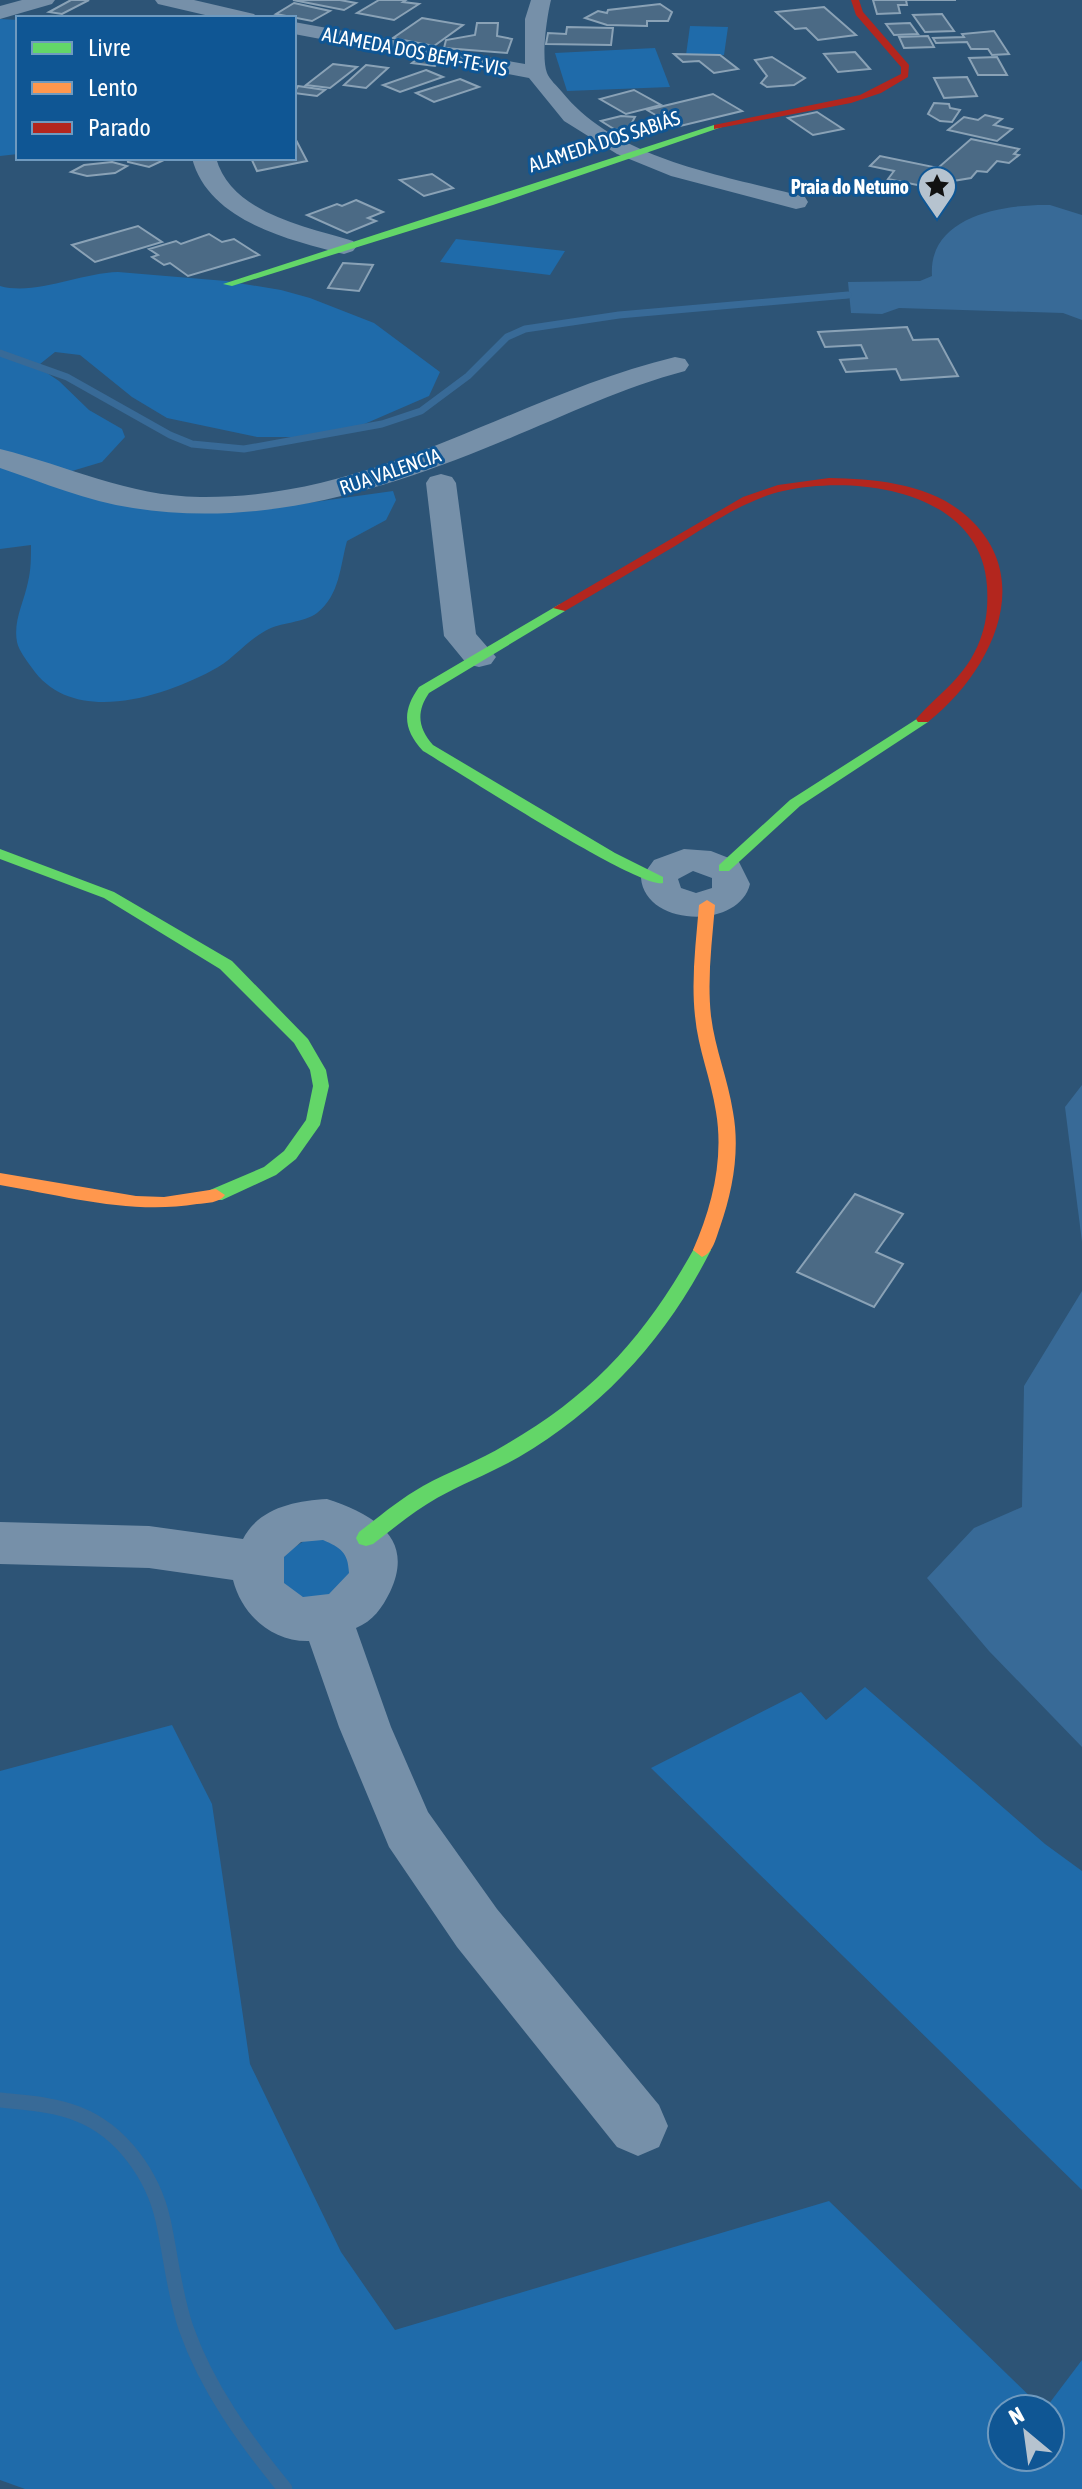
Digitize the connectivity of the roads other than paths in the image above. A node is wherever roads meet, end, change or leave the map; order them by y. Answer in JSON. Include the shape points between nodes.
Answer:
{"nodes":[{"id":1,"x":45,"y":0,"type":"edge"},
{"id":2,"x":165,"y":0,"type":"edge"},
{"id":3,"x":541,"y":0,"type":"edge"},
{"id":4,"x":855,"y":0,"type":"edge"},
{"id":5,"x":0,"y":13,"type":"edge"},
{"id":6,"x":238,"y":16,"type":"edge"},
{"id":7,"x":296,"y":28,"type":"edge"},
{"id":8,"x":536,"y":73,"type":"junction"},
{"id":9,"x":629,"y":152,"type":"junction"},
{"id":10,"x":205,"y":160,"type":"edge"},
{"id":11,"x":796,"y":202,"type":"dead end"},
{"id":12,"x":344,"y":246,"type":"junction"},
{"id":13,"x":228,"y":284,"type":"dead end"},
{"id":14,"x":675,"y":365,"type":"dead end"},
{"id":15,"x":0,"y":458,"type":"edge"},
{"id":16,"x":441,"y":483,"type":"dead end"},
{"id":17,"x":479,"y":657,"type":"junction"},
{"id":18,"x":0,"y":854,"type":"edge"},
{"id":19,"x":724,"y":868,"type":"junction"},
{"id":20,"x":658,"y":880,"type":"junction"},
{"id":21,"x":707,"y":905,"type":"junction"},
{"id":22,"x":0,"y":1179,"type":"edge"},
{"id":23,"x":366,"y":1538,"type":"junction"},
{"id":24,"x":0,"y":1543,"type":"edge"},
{"id":25,"x":257,"y":1562,"type":"junction"},
{"id":26,"x":327,"y":1618,"type":"junction"},
{"id":27,"x":638,"y":2126,"type":"dead end"}],
"edges":[{"from":1,"to":5,"type":"street"},
{"from":2,"to":6,"type":"street"},
{"from":3,"to":8,"type":"street"},
{"from":4,"to":9,"type":"street","name":"ALAMEDA DOS SABIÁS","via":[[859,13],[906,67],[898,83],[853,100],[773,113]]},
{"from":7,"to":8,"type":"street","name":"ALAMEDA DOS BEM-TE-VIS"},
{"from":8,"to":9,"type":"street","via":[[571,114]]},
{"from":9,"to":11,"type":"street","via":[[681,173]]},
{"from":9,"to":12,"type":"street","name":"ALAMEDA DOS SABIÁS","via":[[489,203]]},
{"from":10,"to":12,"type":"street","via":[[213,183],[230,199],[262,217]]},
{"from":12,"to":13,"type":"street","name":"ALAMEDA DOS SABIÁS"},
{"from":14,"to":15,"type":"street","name":"RUA VALENCIA","via":[[345,489],[292,498],[193,504],[134,500]]},
{"from":16,"to":17,"type":"street","via":[[460,636]]},
{"from":17,"to":19,"type":"street","via":[[745,498],[781,487],[834,482],[889,487],[930,499],[976,528],[991,552],[998,593],[990,635],[965,679],[923,720],[769,823]]},
{"from":17,"to":20,"type":"street","via":[[417,698],[410,723],[419,740]]},
{"from":18,"to":22,"type":"street","via":[[109,895],[226,965],[300,1039],[321,1086],[314,1121],[290,1155],[221,1194],[136,1202]]},
{"from":19,"to":20,"type":"street","via":[[684,860],[662,871]]},
{"from":19,"to":21,"type":"street","via":[[733,885],[729,894]]},
{"from":20,"to":21,"type":"street","via":[[660,889],[678,903]]},
{"from":21,"to":23,"type":"street","via":[[701,996],[727,1138],[718,1207],[690,1278],[642,1346],[570,1413],[512,1451],[420,1497]]},
{"from":23,"to":25,"type":"street","via":[[349,1525],[304,1520],[283,1528],[266,1543]]},
{"from":23,"to":26,"type":"street","via":[[375,1575],[366,1594]]},
{"from":24,"to":25,"type":"street","via":[[149,1547]]},
{"from":25,"to":26,"type":"street","via":[[256,1582],[265,1600],[281,1613]]},
{"from":26,"to":27,"type":"street","via":[[408,1829],[477,1928]]}]}
